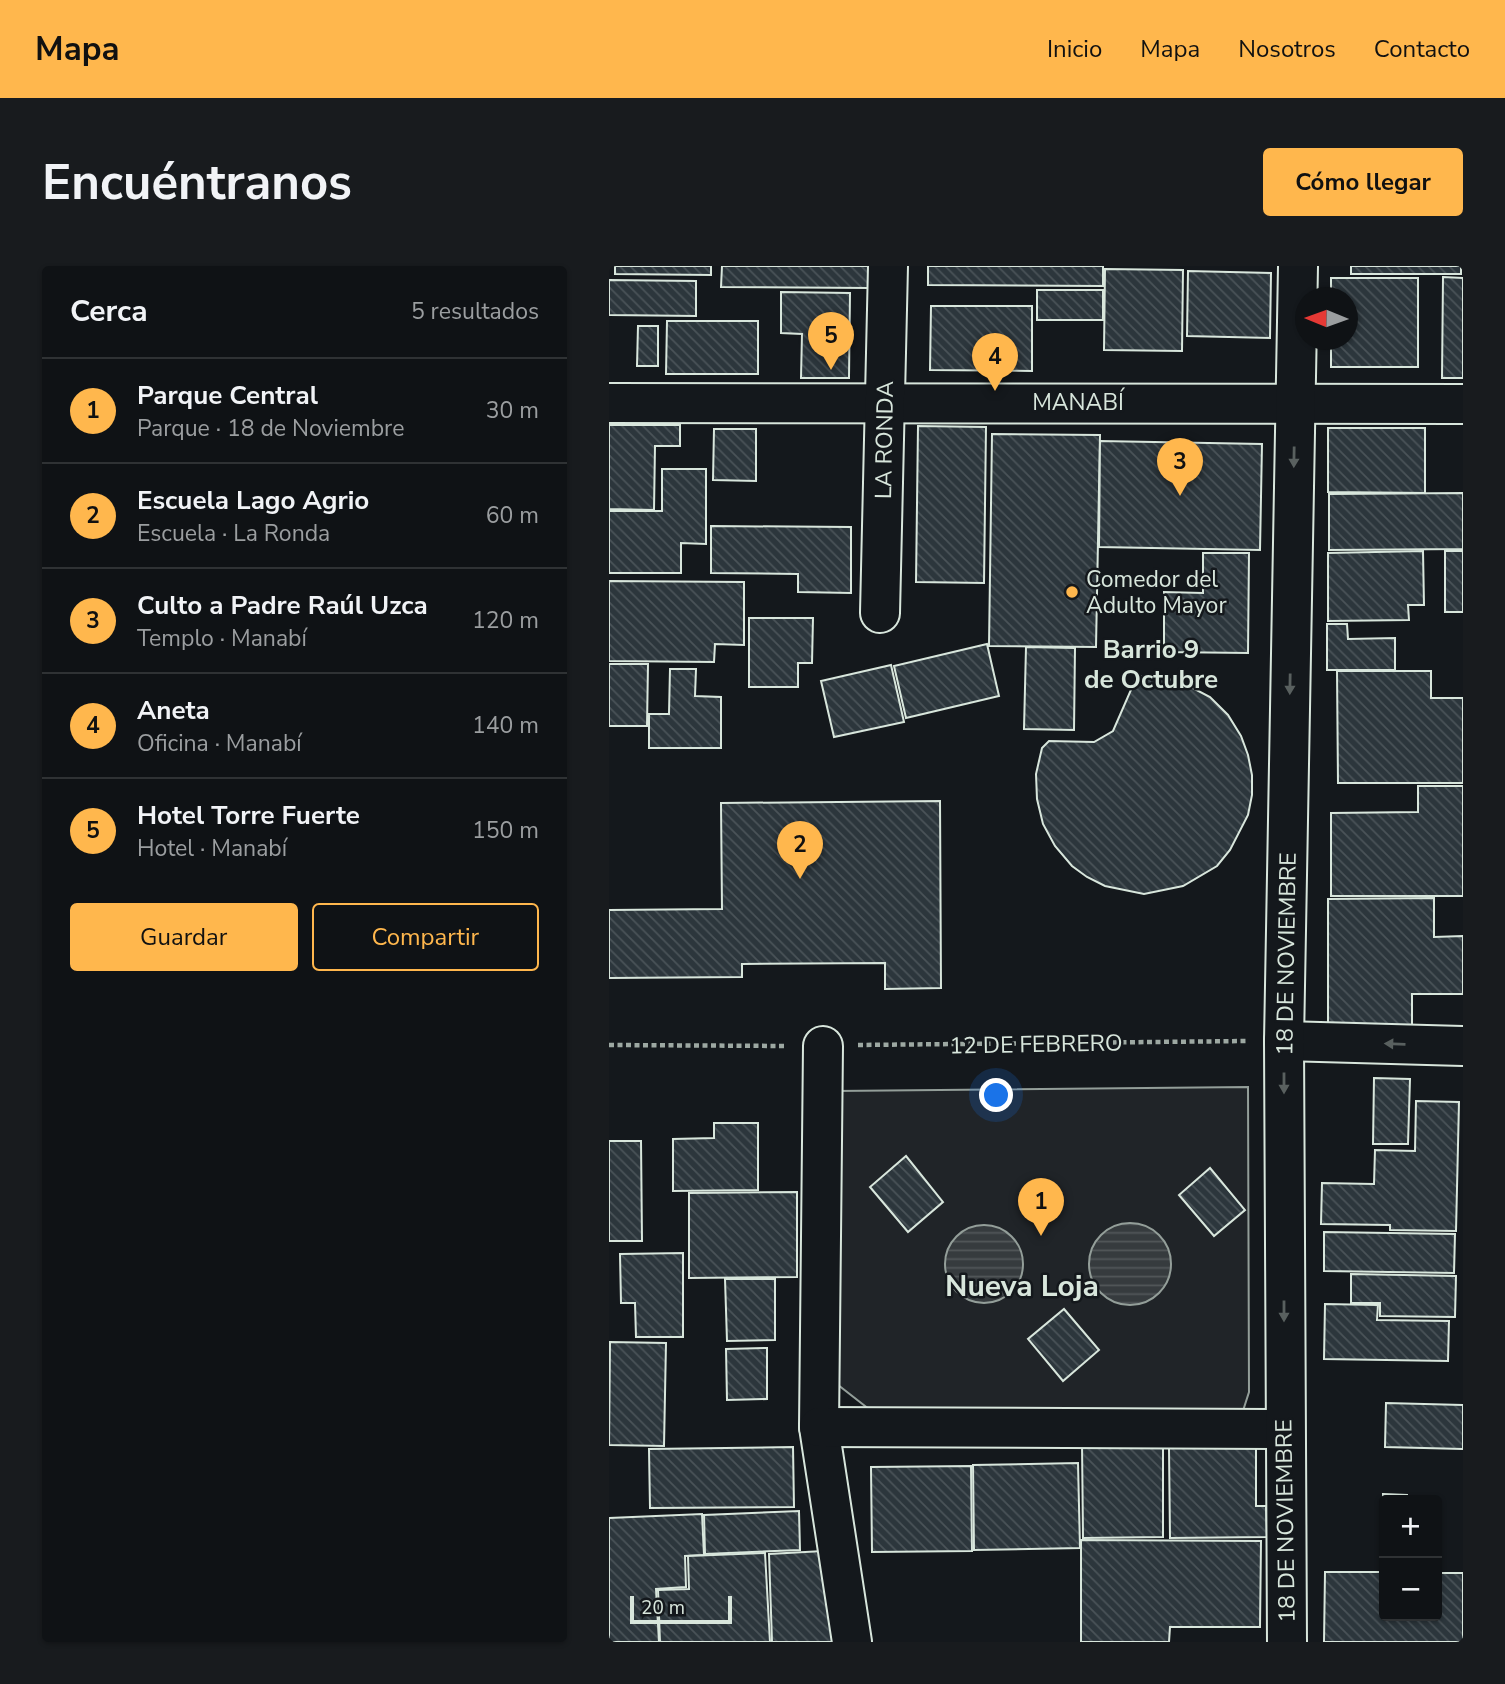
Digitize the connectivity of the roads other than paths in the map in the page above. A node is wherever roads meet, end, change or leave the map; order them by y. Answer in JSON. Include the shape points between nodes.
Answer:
{"nodes":[{"id":1,"x":888,"y":266,"type":"edge"},
{"id":2,"x":1298,"y":266,"type":"edge"},
{"id":3,"x":609,"y":402,"type":"edge"},
{"id":4,"x":885,"y":402,"type":"junction"},
{"id":5,"x":1294,"y":403,"type":"junction"},
{"id":6,"x":1463,"y":404,"type":"edge"},
{"id":7,"x":880,"y":613,"type":"dead end"},
{"id":8,"x":1285,"y":1041,"type":"junction"},
{"id":9,"x":823,"y":1046,"type":"road end"},
{"id":10,"x":1463,"y":1046,"type":"edge"},
{"id":11,"x":819,"y":1427,"type":"junction"},
{"id":12,"x":1284,"y":1429,"type":"junction"},
{"id":13,"x":852,"y":1642,"type":"edge"},
{"id":14,"x":1287,"y":1642,"type":"edge"}],
"edges":[{"from":1,"to":4,"type":"street","name":"LA RONDA"},
{"from":2,"to":5,"type":"street","name":"18 DE NOVIEMBRE"},
{"from":3,"to":4,"type":"street","name":"MANABÍ"},
{"from":4,"to":5,"type":"street","name":"MANABÍ"},
{"from":4,"to":7,"type":"street","name":"LA RONDA"},
{"from":5,"to":6,"type":"street","name":"MANABÍ"},
{"from":5,"to":8,"type":"street","name":"18 DE NOVIEMBRE","one_way":true},
{"from":10,"to":8,"type":"street","one_way":true},
{"from":8,"to":12,"type":"street","name":"18 DE NOVIEMBRE","one_way":true},
{"from":9,"to":11,"type":"street"},
{"from":11,"to":12,"type":"street"},
{"from":11,"to":13,"type":"street"},
{"from":12,"to":14,"type":"street","name":"18 DE NOVIEMBRE"}]}
